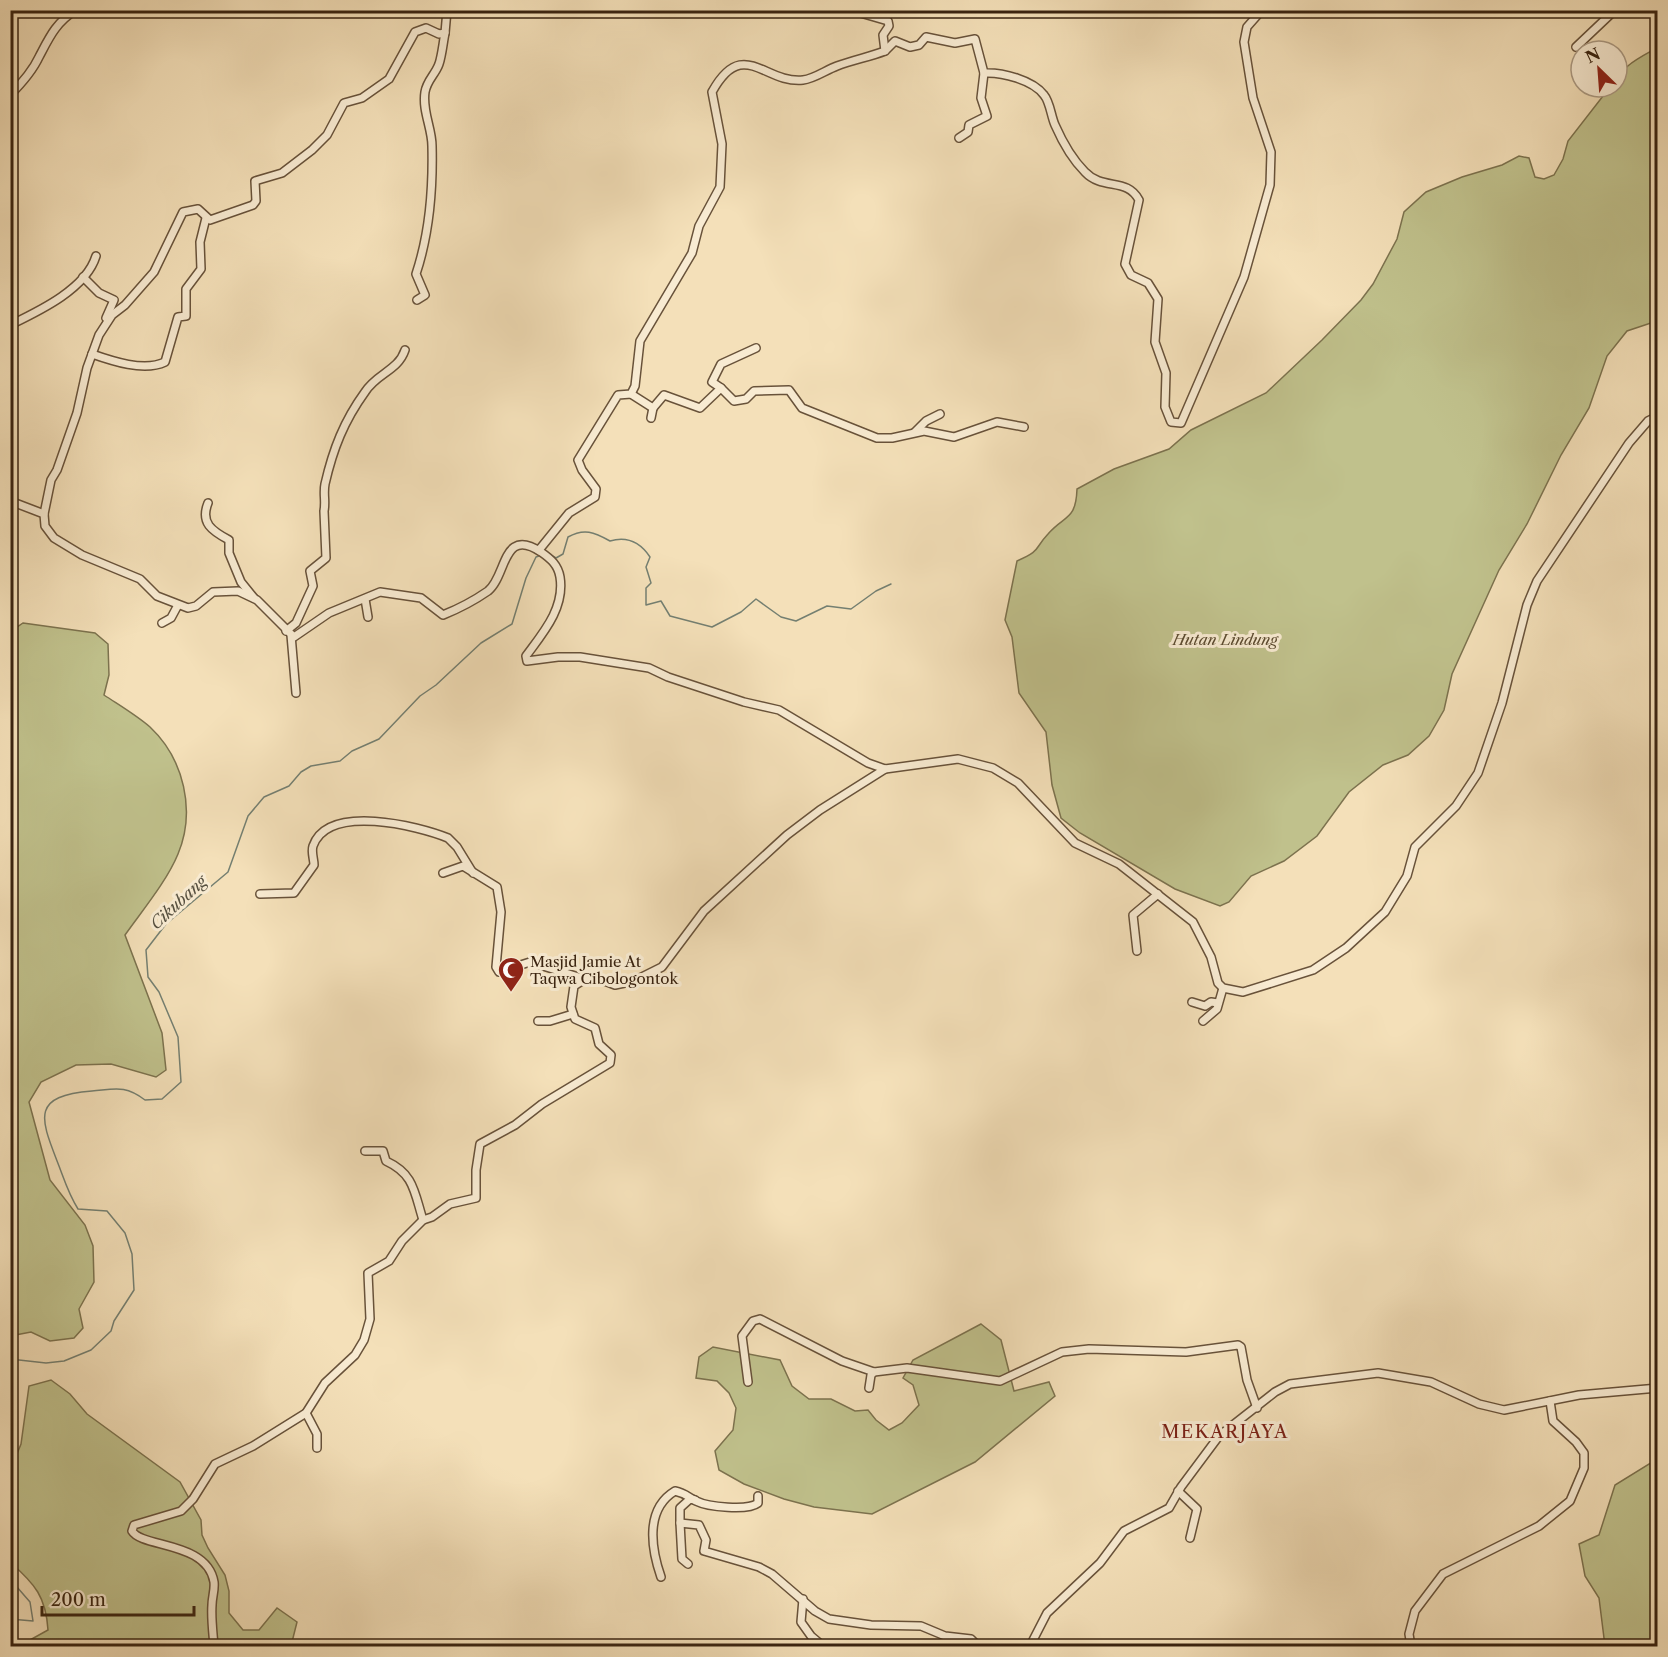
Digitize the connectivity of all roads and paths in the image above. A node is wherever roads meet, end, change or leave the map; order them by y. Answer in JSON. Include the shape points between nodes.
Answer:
{"nodes":[{"id":1,"x":76,"y":10,"type":"edge"},
{"id":2,"x":447,"y":10,"type":"edge"},
{"id":3,"x":850,"y":10,"type":"edge"},
{"id":4,"x":1262,"y":10,"type":"edge"},
{"id":5,"x":1615,"y":10,"type":"edge"},
{"id":6,"x":445,"y":33,"type":"junction"},
{"id":7,"x":1584,"y":39,"type":"edge"},
{"id":8,"x":885,"y":51,"type":"junction"},
{"id":9,"x":984,"y":73,"type":"junction"},
{"id":10,"x":10,"y":95,"type":"edge"},
{"id":11,"x":959,"y":138,"type":"dead end"},
{"id":12,"x":206,"y":218,"type":"junction"},
{"id":13,"x":96,"y":256,"type":"dead end"},
{"id":14,"x":83,"y":277,"type":"junction"},
{"id":15,"x":417,"y":300,"type":"dead end"},
{"id":16,"x":10,"y":325,"type":"edge"},
{"id":17,"x":103,"y":330,"type":"junction"},
{"id":18,"x":756,"y":348,"type":"dead end"},
{"id":19,"x":405,"y":350,"type":"dead end"},
{"id":20,"x":92,"y":354,"type":"junction"},
{"id":21,"x":721,"y":388,"type":"junction"},
{"id":22,"x":631,"y":394,"type":"junction"},
{"id":23,"x":650,"y":406,"type":"junction"},
{"id":24,"x":940,"y":414,"type":"dead end"},
{"id":25,"x":1658,"y":416,"type":"edge"},
{"id":26,"x":651,"y":418,"type":"dead end"},
{"id":27,"x":1024,"y":427,"type":"dead end"},
{"id":28,"x":913,"y":434,"type":"junction"},
{"id":29,"x":10,"y":501,"type":"edge"},
{"id":30,"x":208,"y":503,"type":"dead end"},
{"id":31,"x":44,"y":514,"type":"junction"},
{"id":32,"x":544,"y":554,"type":"junction"},
{"id":33,"x":256,"y":599,"type":"junction"},
{"id":34,"x":365,"y":599,"type":"junction"},
{"id":35,"x":178,"y":605,"type":"junction"},
{"id":36,"x":368,"y":617,"type":"dead end"},
{"id":37,"x":162,"y":622,"type":"dead end"},
{"id":38,"x":288,"y":633,"type":"junction"},
{"id":39,"x":296,"y":693,"type":"dead end"},
{"id":40,"x":885,"y":769,"type":"junction"},
{"id":41,"x":443,"y":873,"type":"dead end"},
{"id":42,"x":473,"y":873,"type":"junction"},
{"id":43,"x":260,"y":894,"type":"dead end"},
{"id":44,"x":1158,"y":894,"type":"junction"},
{"id":45,"x":1137,"y":951,"type":"dead end"},
{"id":46,"x":585,"y":980,"type":"junction"},
{"id":47,"x":1223,"y":988,"type":"junction"},
{"id":48,"x":1192,"y":1002,"type":"dead end"},
{"id":49,"x":1218,"y":1003,"type":"junction"},
{"id":50,"x":573,"y":1014,"type":"junction"},
{"id":51,"x":1203,"y":1020,"type":"dead end"},
{"id":52,"x":537,"y":1021,"type":"dead end"},
{"id":53,"x":365,"y":1151,"type":"dead end"},
{"id":54,"x":423,"y":1220,"type":"junction"},
{"id":55,"x":874,"y":1372,"type":"junction"},
{"id":56,"x":748,"y":1382,"type":"dead end"},
{"id":57,"x":869,"y":1388,"type":"dead end"},
{"id":58,"x":1658,"y":1388,"type":"edge"},
{"id":59,"x":1550,"y":1401,"type":"junction"},
{"id":60,"x":1257,"y":1408,"type":"junction"},
{"id":61,"x":306,"y":1413,"type":"junction"},
{"id":62,"x":317,"y":1448,"type":"dead end"},
{"id":63,"x":1178,"y":1491,"type":"junction"},
{"id":64,"x":758,"y":1496,"type":"dead end"},
{"id":65,"x":696,"y":1501,"type":"junction"},
{"id":66,"x":680,"y":1523,"type":"junction"},
{"id":67,"x":1190,"y":1538,"type":"dead end"},
{"id":68,"x":688,"y":1564,"type":"dead end"},
{"id":69,"x":661,"y":1577,"type":"dead end"},
{"id":70,"x":803,"y":1599,"type":"junction"},
{"id":71,"x":214,"y":1647,"type":"edge"},
{"id":72,"x":823,"y":1647,"type":"edge"},
{"id":73,"x":978,"y":1647,"type":"edge"},
{"id":74,"x":1030,"y":1647,"type":"edge"},
{"id":75,"x":1411,"y":1647,"type":"edge"}],
"edges":[{"from":1,"to":10,"type":"street","via":[[50,35],[39,58]]},
{"from":2,"to":6,"type":"street"},
{"from":3,"to":8,"type":"street","via":[[888,21],[883,34]]},
{"from":4,"to":9,"type":"street","via":[[1247,27],[1244,42],[1253,98],[1271,152],[1270,185],[1244,277],[1185,417],[1177,424],[1168,419],[1166,373],[1155,342],[1157,294],[1148,282],[1131,275],[1125,264],[1140,203],[1138,197],[1126,187],[1097,183],[1087,174],[1056,126],[1045,95],[1010,76]]},
{"from":5,"to":7,"type":"street"},
{"from":6,"to":12,"type":"street","via":[[426,28],[415,32],[389,79],[362,98],[344,103],[327,135],[282,173],[255,180],[255,203],[210,220]]},
{"from":6,"to":15,"type":"street","via":[[438,66],[428,77],[425,90],[432,177],[423,254],[416,274],[425,295]]},
{"from":8,"to":9,"type":"street","via":[[895,41],[910,47],[919,45],[926,37],[955,43],[975,39]]},
{"from":8,"to":22,"type":"street","via":[[800,81],[742,64],[717,83],[712,92],[722,144],[721,182],[699,226],[692,253],[640,341]]},
{"from":9,"to":11,"type":"street","via":[[981,98],[987,116],[969,125],[968,132]]},
{"from":12,"to":17,"type":"street","via":[[196,208],[183,212],[154,272],[112,315]]},
{"from":12,"to":20,"type":"street","via":[[200,242],[201,269],[186,289],[186,316],[178,317],[165,362],[154,366],[117,362]]},
{"from":13,"to":14,"type":"street"},
{"from":14,"to":16,"type":"street","via":[[56,299]]},
{"from":14,"to":17,"type":"street","via":[[99,293],[115,301]]},
{"from":17,"to":20,"type":"street"},
{"from":18,"to":21,"type":"street","via":[[721,364],[712,382]]},
{"from":19,"to":38,"type":"street","via":[[400,364],[370,384],[342,426],[324,491],[326,558],[310,571],[313,586]]},
{"from":20,"to":31,"type":"street","via":[[77,413],[51,480]]},
{"from":21,"to":23,"type":"street","via":[[701,407],[663,395]]},
{"from":21,"to":28,"type":"street","via":[[734,401],[746,399],[754,391],[789,390],[802,408],[873,437],[887,439]]},
{"from":22,"to":23,"type":"street"},
{"from":22,"to":32,"type":"street","via":[[618,395],[578,460],[596,489],[595,496],[569,513]]},
{"from":23,"to":26,"type":"street"},
{"from":24,"to":28,"type":"street"},
{"from":25,"to":47,"type":"street","via":[[1648,421],[1629,443],[1536,581],[1478,773],[1456,806],[1415,847],[1407,876],[1385,912],[1346,948],[1313,969],[1249,992]]},
{"from":27,"to":28,"type":"street","via":[[997,422],[949,438],[925,431]]},
{"from":29,"to":31,"type":"street"},
{"from":30,"to":33,"type":"street","via":[[205,521],[229,540],[229,553],[241,582]]},
{"from":31,"to":35,"type":"street","via":[[45,526],[54,537],[82,555],[140,579],[155,595]]},
{"from":32,"to":34,"type":"street","via":[[526,545],[511,550],[488,590],[443,615],[421,598],[390,591]]},
{"from":32,"to":40,"type":"street","via":[[559,572],[560,598],[526,656],[527,661],[580,657],[649,668],[744,702],[779,710],[868,763]]},
{"from":33,"to":35,"type":"street","via":[[238,591],[224,591],[207,594],[194,607]]},
{"from":33,"to":38,"type":"street"},
{"from":34,"to":36,"type":"street"},
{"from":34,"to":38,"type":"street","via":[[329,613],[299,635]]},
{"from":35,"to":37,"type":"street","via":[[171,618]]},
{"from":38,"to":39,"type":"street"},
{"from":40,"to":44,"type":"street","via":[[958,759],[993,768],[1018,783],[1075,843],[1119,864]]},
{"from":40,"to":46,"type":"street","via":[[787,835],[704,911],[662,967],[634,981],[615,985],[600,978]]},
{"from":41,"to":42,"type":"street","via":[[463,866]]},
{"from":42,"to":43,"type":"street","via":[[448,838],[371,819],[339,825],[317,838],[312,850],[314,865],[294,893]]},
{"from":42,"to":46,"type":"street","via":[[497,887],[501,908],[496,967],[499,972],[530,962]]},
{"from":44,"to":45,"type":"street","via":[[1133,915]]},
{"from":44,"to":47,"type":"street","via":[[1197,927]]},
{"from":46,"to":50,"type":"street","via":[[573,989]]},
{"from":47,"to":49,"type":"street"},
{"from":48,"to":49,"type":"street","via":[[1205,1006]]},
{"from":49,"to":51,"type":"street","via":[[1217,1009]]},
{"from":50,"to":52,"type":"street"},
{"from":50,"to":54,"type":"street","via":[[578,1022],[595,1028],[599,1044],[611,1055],[610,1063],[515,1125],[483,1141],[476,1170],[476,1198],[450,1204]]},
{"from":53,"to":54,"type":"street","via":[[383,1151],[386,1161],[403,1169]]},
{"from":54,"to":61,"type":"street","via":[[406,1235],[389,1261],[367,1275],[370,1318],[364,1340],[355,1355],[324,1383]]},
{"from":55,"to":56,"type":"street","via":[[842,1361],[760,1319],[753,1321],[742,1336]]},
{"from":55,"to":57,"type":"street"},
{"from":55,"to":60,"type":"street","via":[[907,1368],[1000,1381],[1062,1352],[1186,1352],[1238,1345]]},
{"from":58,"to":59,"type":"street"},
{"from":59,"to":60,"type":"street","via":[[1504,1410],[1479,1404],[1431,1382],[1378,1373],[1290,1384]]},
{"from":59,"to":75,"type":"street","via":[[1553,1421],[1584,1453],[1584,1468],[1570,1501],[1539,1526],[1443,1574],[1415,1611],[1408,1634]]},
{"from":60,"to":63,"type":"street","via":[[1219,1436]]},
{"from":61,"to":62,"type":"street","via":[[317,1434]]},
{"from":61,"to":71,"type":"street","via":[[253,1446],[214,1464],[181,1511],[133,1526],[138,1538],[185,1550],[208,1569],[214,1582]]},
{"from":63,"to":67,"type":"street","via":[[1197,1509]]},
{"from":63,"to":74,"type":"street","via":[[1168,1509],[1124,1531],[1100,1563],[1047,1613]]},
{"from":64,"to":65,"type":"street","via":[[758,1503],[741,1509]]},
{"from":65,"to":66,"type":"street","via":[[690,1499],[680,1509]]},
{"from":65,"to":69,"type":"street","via":[[675,1491],[662,1500],[652,1527],[652,1552]]},
{"from":66,"to":68,"type":"street","via":[[682,1559]]},
{"from":66,"to":70,"type":"street","via":[[699,1525],[706,1540],[704,1551],[759,1567],[778,1577]]},
{"from":70,"to":72,"type":"street","via":[[801,1622]]},
{"from":70,"to":73,"type":"street","via":[[829,1619],[921,1626],[941,1635],[971,1639]]}]}
